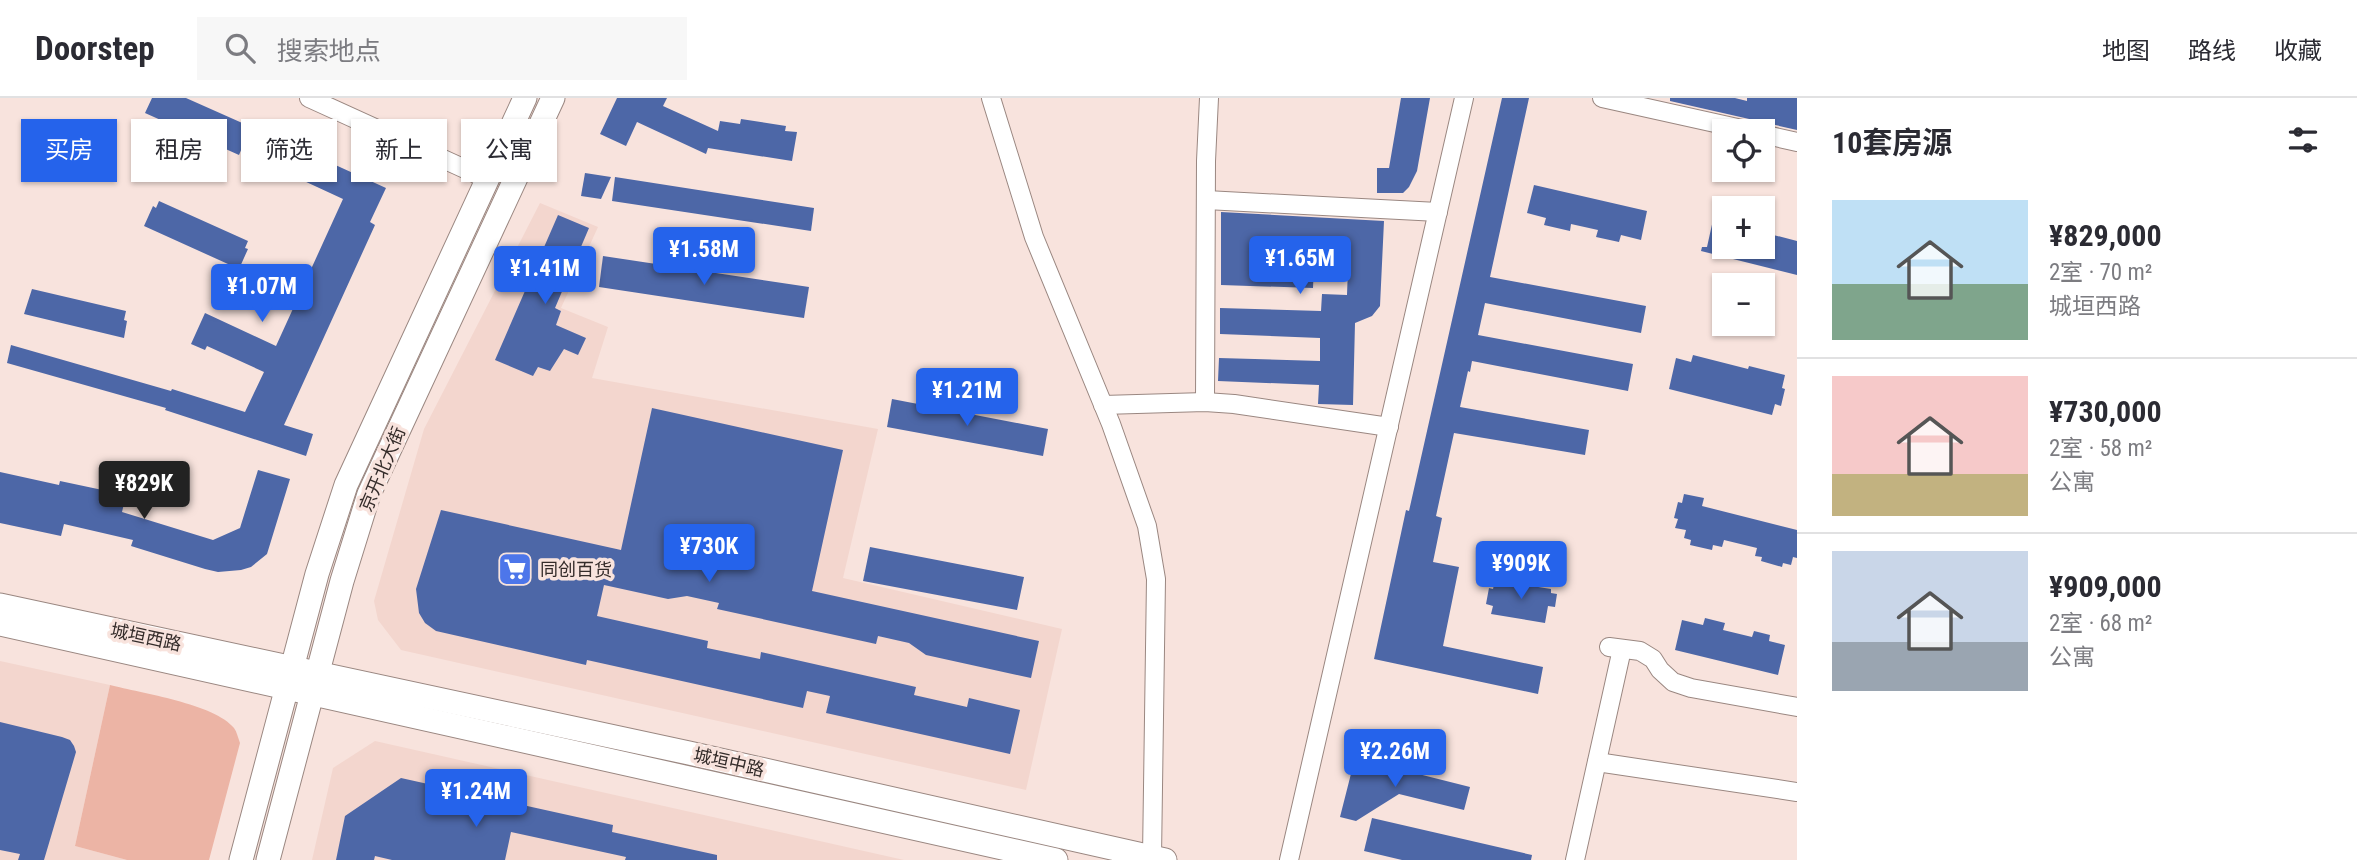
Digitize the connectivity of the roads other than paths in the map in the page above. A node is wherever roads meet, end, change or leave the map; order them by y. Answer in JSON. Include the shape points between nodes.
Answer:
{"nodes":[{"id":1,"x":309,"y":98,"type":"edge"},
{"id":2,"x":525,"y":98,"type":"edge"},
{"id":3,"x":553,"y":98,"type":"edge"},
{"id":4,"x":991,"y":98,"type":"edge"},
{"id":5,"x":1209,"y":98,"type":"edge"},
{"id":6,"x":1464,"y":98,"type":"edge"},
{"id":7,"x":1602,"y":98,"type":"edge"},
{"id":8,"x":515,"y":119,"type":"edge"},
{"id":9,"x":1712,"y":122,"type":"edge"},
{"id":10,"x":1775,"y":137,"type":"edge"},
{"id":11,"x":1797,"y":142,"type":"edge"},
{"id":12,"x":461,"y":167,"type":"edge"},
{"id":13,"x":486,"y":182,"type":"edge"},
{"id":14,"x":1206,"y":200,"type":"junction"},
{"id":15,"x":1438,"y":212,"type":"junction"},
{"id":16,"x":1205,"y":402,"type":"junction"},
{"id":17,"x":1103,"y":405,"type":"junction"},
{"id":18,"x":1389,"y":427,"type":"junction"},
{"id":19,"x":0,"y":605,"type":"edge"},
{"id":20,"x":0,"y":624,"type":"edge"},
{"id":21,"x":290,"y":679,"type":"junction"},
{"id":22,"x":315,"y":684,"type":"junction"},
{"id":23,"x":1797,"y":707,"type":"edge"},
{"id":24,"x":1597,"y":762,"type":"junction"},
{"id":25,"x":1797,"y":792,"type":"edge"},
{"id":26,"x":1158,"y":859,"type":"edge"},
{"id":27,"x":241,"y":860,"type":"edge"},
{"id":28,"x":268,"y":860,"type":"edge"},
{"id":29,"x":1056,"y":860,"type":"edge"},
{"id":30,"x":1289,"y":860,"type":"edge"},
{"id":31,"x":1574,"y":860,"type":"edge"}],
"edges":[{"from":1,"to":12,"type":"street"},
{"from":2,"to":8,"type":"main road","name":"京开北大街"},
{"from":3,"to":22,"type":"main road","name":"京开北大街","via":[[369,494]]},
{"from":4,"to":17,"type":"street","via":[[1034,237]]},
{"from":5,"to":14,"type":"street"},
{"from":6,"to":15,"type":"street"},
{"from":7,"to":9,"type":"street"},
{"from":10,"to":11,"type":"street"},
{"from":13,"to":21,"type":"main road","name":"京开北大街","via":[[346,485]]},
{"from":14,"to":15,"type":"street"},
{"from":14,"to":16,"type":"street"},
{"from":15,"to":18,"type":"street"},
{"from":16,"to":17,"type":"street"},
{"from":16,"to":18,"type":"street"},
{"from":17,"to":26,"type":"street","via":[[1147,526],[1156,579]]},
{"from":18,"to":30,"type":"street"},
{"from":19,"to":21,"type":"main road","name":"城垣西路"},
{"from":20,"to":21,"type":"main road","name":"城垣西路"},
{"from":21,"to":22,"type":"main road","name":"城垣中路"},
{"from":21,"to":27,"type":"main road","name":"京开北大街"},
{"from":22,"to":26,"type":"main road","name":"城垣中路","via":[[716,760]]},
{"from":22,"to":28,"type":"main road","name":"京开北大街"},
{"from":22,"to":29,"type":"main road","name":"城垣中路"},
{"from":23,"to":24,"type":"street","via":[[1691,688],[1673,682],[1640,651],[1615,648]]},
{"from":24,"to":25,"type":"street"},
{"from":24,"to":31,"type":"street"}]}
